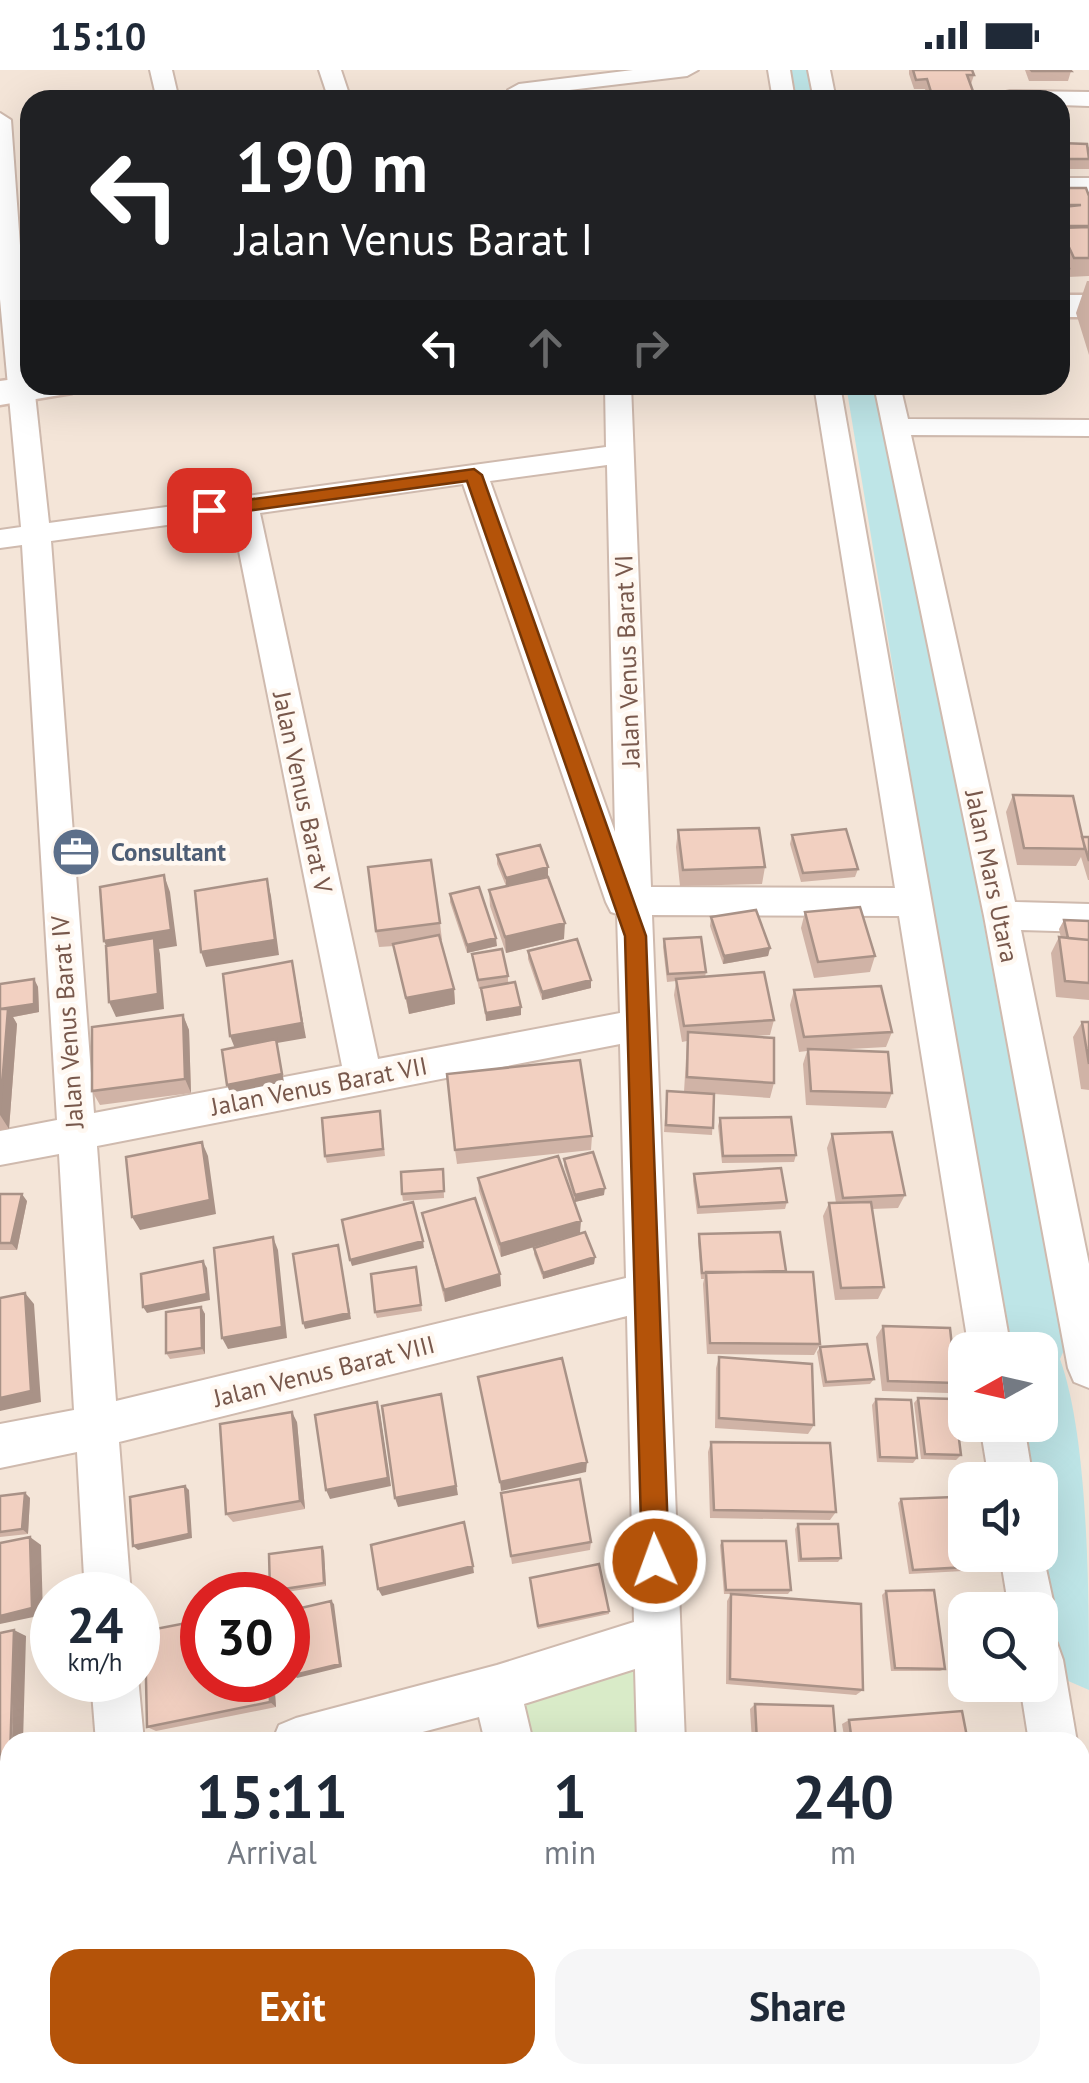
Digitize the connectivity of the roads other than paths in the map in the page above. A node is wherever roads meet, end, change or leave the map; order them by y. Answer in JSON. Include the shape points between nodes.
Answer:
{"nodes":[{"id":1,"x":687,"y":70,"type":"edge"},
{"id":2,"x":517,"y":87,"type":"edge"},
{"id":3,"x":0,"y":120,"type":"edge"},
{"id":4,"x":12,"y":245,"type":"edge"},
{"id":5,"x":20,"y":363,"type":"edge"},
{"id":6,"x":23,"y":395,"type":"edge"},
{"id":7,"x":618,"y":395,"type":"edge"},
{"id":8,"x":829,"y":395,"type":"edge"},
{"id":9,"x":889,"y":395,"type":"edge"},
{"id":10,"x":898,"y":427,"type":"junction"},
{"id":11,"x":1089,"y":428,"type":"edge"},
{"id":12,"x":620,"y":454,"type":"junction"},
{"id":13,"x":474,"y":475,"type":"junction"},
{"id":14,"x":244,"y":506,"type":"junction"},
{"id":15,"x":36,"y":533,"type":"junction"},
{"id":16,"x":0,"y":539,"type":"edge"},
{"id":17,"x":917,"y":902,"type":"junction"},
{"id":18,"x":1001,"y":916,"type":"junction"},
{"id":19,"x":1089,"y":918,"type":"edge"},
{"id":20,"x":635,"y":919,"type":"junction"},
{"id":21,"x":638,"y":1025,"type":"junction"},
{"id":22,"x":363,"y":1078,"type":"junction"},
{"id":23,"x":74,"y":1132,"type":"junction"},
{"id":24,"x":0,"y":1148,"type":"edge"},
{"id":25,"x":646,"y":1292,"type":"junction"},
{"id":26,"x":987,"y":1332,"type":"edge"},
{"id":27,"x":1089,"y":1368,"type":"edge"},
{"id":28,"x":95,"y":1427,"type":"junction"},
{"id":29,"x":0,"y":1446,"type":"edge"},
{"id":30,"x":106,"y":1572,"type":"edge"},
{"id":31,"x":658,"y":1638,"type":"junction"},
{"id":32,"x":497,"y":1690,"type":"junction"},
{"id":33,"x":117,"y":1702,"type":"edge"},
{"id":34,"x":1047,"y":1702,"type":"edge"},
{"id":35,"x":119,"y":1732,"type":"edge"},
{"id":36,"x":335,"y":1732,"type":"edge"},
{"id":37,"x":507,"y":1732,"type":"edge"},
{"id":38,"x":660,"y":1732,"type":"edge"},
{"id":39,"x":1052,"y":1732,"type":"edge"}],
"edges":[{"from":1,"to":2,"type":"street"},
{"from":3,"to":4,"type":"street","name":"Jalan Venus Barat IV"},
{"from":4,"to":5,"type":"street","name":"Jalan Venus Barat IV"},
{"from":6,"to":15,"type":"street","name":"Jalan Venus Barat IV"},
{"from":7,"to":12,"type":"street","name":"Jalan Venus Barat VI"},
{"from":8,"to":17,"type":"street"},
{"from":9,"to":10,"type":"street","name":"Jalan Mars Utara"},
{"from":10,"to":11,"type":"street"},
{"from":10,"to":18,"type":"street","name":"Jalan Mars Utara"},
{"from":12,"to":13,"type":"street"},
{"from":12,"to":20,"type":"street","name":"Jalan Venus Barat VI"},
{"from":13,"to":14,"type":"street"},
{"from":13,"to":20,"type":"street","name":"Jalan Venus Barat VI"},
{"from":14,"to":15,"type":"street"},
{"from":14,"to":22,"type":"street","name":"Jalan Venus Barat V"},
{"from":15,"to":16,"type":"street"},
{"from":15,"to":23,"type":"street","name":"Jalan Venus Barat IV"},
{"from":17,"to":20,"type":"street"},
{"from":17,"to":26,"type":"street"},
{"from":18,"to":19,"type":"street"},
{"from":18,"to":27,"type":"street","name":"Jalan Mars Utara"},
{"from":20,"to":21,"type":"street","name":"Jalan Venus Barat VI"},
{"from":21,"to":22,"type":"street","name":"Jalan Venus Barat VII"},
{"from":21,"to":25,"type":"street","name":"Jalan Venus Barat VI"},
{"from":22,"to":23,"type":"street","name":"Jalan Venus Barat VII"},
{"from":23,"to":24,"type":"street","name":"Jalan Venus Barat VII"},
{"from":23,"to":28,"type":"street","name":"Jalan Venus Barat IV"},
{"from":25,"to":28,"type":"street","name":"Jalan Venus Barat VIII"},
{"from":25,"to":31,"type":"street","name":"Jalan Venus Barat VI"},
{"from":28,"to":29,"type":"street","name":"Jalan Venus Barat VIII"},
{"from":28,"to":30,"type":"street","name":"Jalan Venus Barat IV"},
{"from":31,"to":32,"type":"street"},
{"from":31,"to":38,"type":"street","name":"Jalan Venus Barat VI"},
{"from":32,"to":36,"type":"street"},
{"from":32,"to":37,"type":"street"},
{"from":33,"to":35,"type":"street"},
{"from":34,"to":39,"type":"street"}]}
